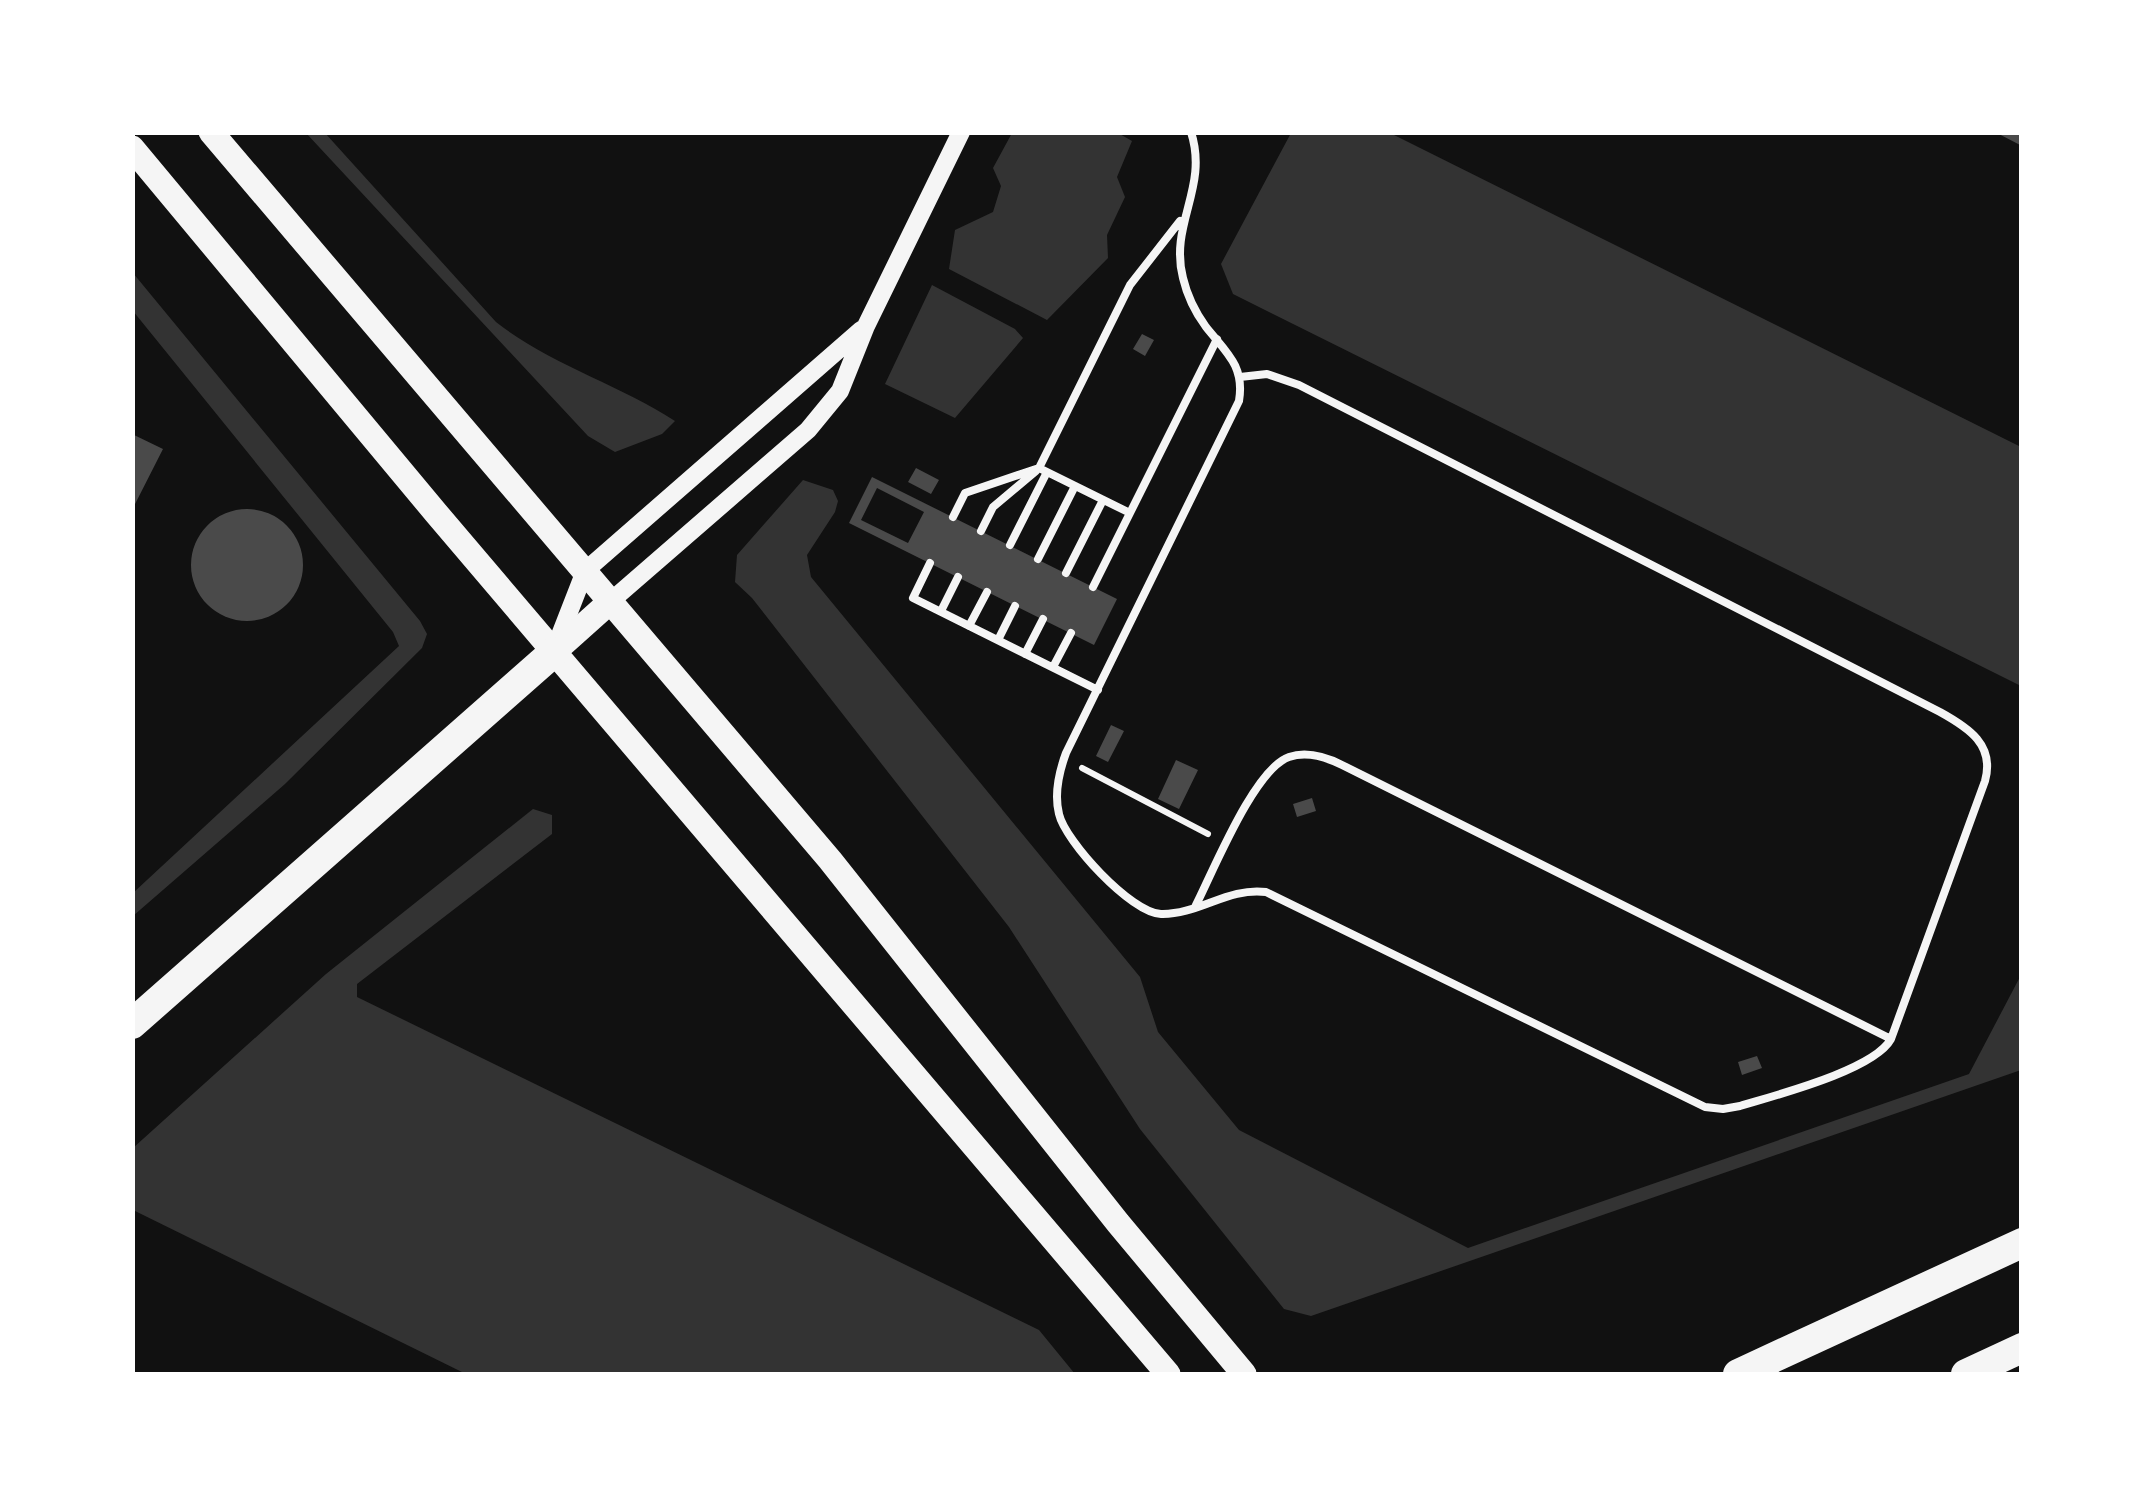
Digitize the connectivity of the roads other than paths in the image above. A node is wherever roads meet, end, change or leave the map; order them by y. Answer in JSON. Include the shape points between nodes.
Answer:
{"nodes":[{"id":1,"x":211,"y":132,"type":"edge"},
{"id":2,"x":961,"y":132,"type":"edge"},
{"id":3,"x":1192,"y":132,"type":"edge"},
{"id":4,"x":132,"y":148,"type":"edge"},
{"id":5,"x":1186,"y":214,"type":"junction"},
{"id":6,"x":866,"y":326,"type":"junction"},
{"id":7,"x":1217,"y":339,"type":"junction"},
{"id":8,"x":1240,"y":376,"type":"junction"},
{"id":9,"x":1043,"y":470,"type":"junction"},
{"id":10,"x":1074,"y":486,"type":"junction"},
{"id":11,"x":1103,"y":500,"type":"junction"},
{"id":12,"x":1130,"y":514,"type":"junction"},
{"id":13,"x":953,"y":517,"type":"dead end"},
{"id":14,"x":981,"y":531,"type":"dead end"},
{"id":15,"x":1010,"y":545,"type":"dead end"},
{"id":16,"x":1038,"y":559,"type":"dead end"},
{"id":17,"x":930,"y":563,"type":"dead end"},
{"id":18,"x":586,"y":571,"type":"junction"},
{"id":19,"x":1066,"y":574,"type":"dead end"},
{"id":20,"x":958,"y":577,"type":"dead end"},
{"id":21,"x":1094,"y":587,"type":"dead end"},
{"id":22,"x":987,"y":592,"type":"dead end"},
{"id":23,"x":611,"y":601,"type":"junction"},
{"id":24,"x":1015,"y":606,"type":"dead end"},
{"id":25,"x":941,"y":612,"type":"junction"},
{"id":26,"x":1043,"y":619,"type":"dead end"},
{"id":27,"x":970,"y":626,"type":"junction"},
{"id":28,"x":1070,"y":633,"type":"dead end"},
{"id":29,"x":998,"y":640,"type":"junction"},
{"id":30,"x":554,"y":652,"type":"junction"},
{"id":31,"x":1026,"y":654,"type":"junction"},
{"id":32,"x":1053,"y":668,"type":"junction"},
{"id":33,"x":1098,"y":690,"type":"junction"},
{"id":34,"x":1195,"y":906,"type":"junction"},
{"id":35,"x":132,"y":1024,"type":"edge"},
{"id":36,"x":1892,"y":1039,"type":"junction"},
{"id":37,"x":2022,"y":1243,"type":"edge"},
{"id":38,"x":2022,"y":1348,"type":"edge"},
{"id":39,"x":1168,"y":1374,"type":"edge"},
{"id":40,"x":1244,"y":1374,"type":"edge"},
{"id":41,"x":1738,"y":1374,"type":"edge"},
{"id":42,"x":1966,"y":1374,"type":"edge"}],
"edges":[{"from":1,"to":18,"type":"main road"},
{"from":2,"to":6,"type":"street"},
{"from":3,"to":5,"type":"lane","via":[[1197,170]]},
{"from":4,"to":30,"type":"main road"},
{"from":5,"to":7,"type":"lane","via":[[1178,247],[1184,281]]},
{"from":5,"to":9,"type":"lane","via":[[1134,277]]},
{"from":6,"to":18,"type":"street"},
{"from":6,"to":23,"type":"street","via":[[840,391],[818,420]]},
{"from":7,"to":8,"type":"lane"},
{"from":7,"to":12,"type":"lane"},
{"from":8,"to":33,"type":"lane","via":[[1232,419]]},
{"from":8,"to":36,"type":"lane","via":[[1267,374],[1298,385],[1940,712],[1980,740],[1988,757],[1985,782]]},
{"from":9,"to":10,"type":"lane"},
{"from":9,"to":13,"type":"lane","via":[[966,493]]},
{"from":9,"to":14,"type":"lane","via":[[993,507]]},
{"from":9,"to":15,"type":"lane"},
{"from":10,"to":11,"type":"lane"},
{"from":10,"to":16,"type":"lane"},
{"from":11,"to":12,"type":"lane"},
{"from":11,"to":19,"type":"lane"},
{"from":12,"to":21,"type":"lane"},
{"from":17,"to":25,"type":"lane","via":[[912,598]]},
{"from":18,"to":23,"type":"main road"},
{"from":18,"to":30,"type":"street"},
{"from":20,"to":25,"type":"lane"},
{"from":22,"to":27,"type":"lane"},
{"from":23,"to":30,"type":"main road"},
{"from":23,"to":40,"type":"main road","via":[[890,932]]},
{"from":24,"to":29,"type":"lane"},
{"from":25,"to":27,"type":"lane"},
{"from":26,"to":31,"type":"lane"},
{"from":27,"to":29,"type":"lane"},
{"from":28,"to":32,"type":"lane"},
{"from":29,"to":31,"type":"lane"},
{"from":30,"to":35,"type":"highway"},
{"from":30,"to":39,"type":"main road"},
{"from":31,"to":32,"type":"lane"},
{"from":32,"to":33,"type":"lane"},
{"from":33,"to":34,"type":"lane","via":[[1064,758],[1059,816],[1118,893],[1139,908],[1157,914]]},
{"from":34,"to":36,"type":"lane","via":[[1244,891],[1282,898],[1711,1108],[1740,1106],[1851,1068]]},
{"from":34,"to":36,"type":"lane","via":[[1268,771],[1294,756],[1322,757]]},
{"from":37,"to":41,"type":"highway"},
{"from":38,"to":42,"type":"highway"}]}
